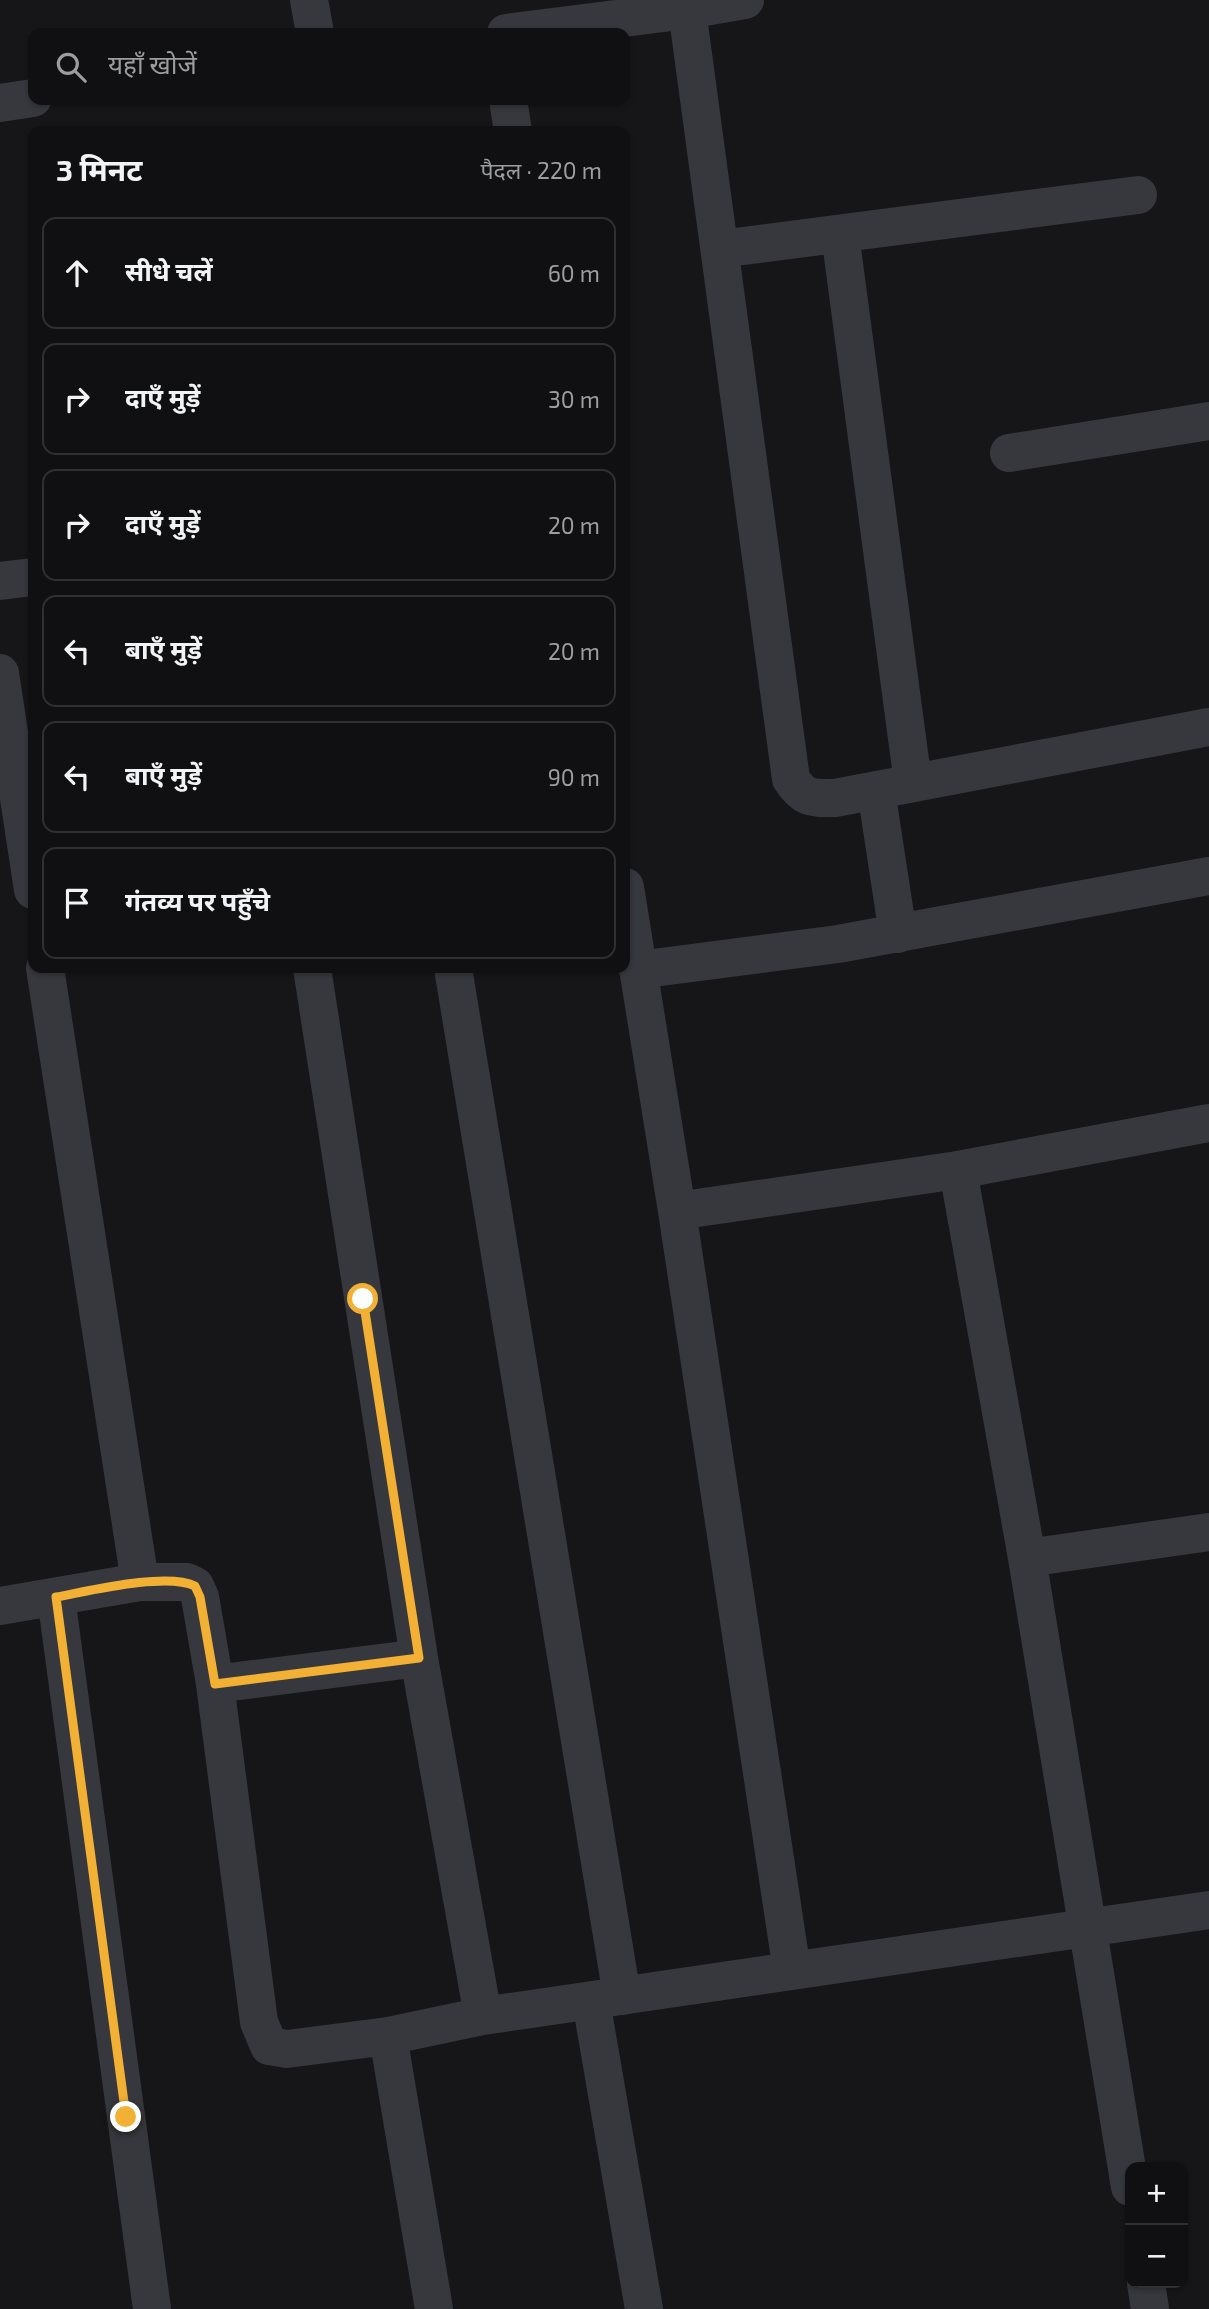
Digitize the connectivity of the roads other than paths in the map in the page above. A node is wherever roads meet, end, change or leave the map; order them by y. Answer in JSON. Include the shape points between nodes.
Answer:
{"nodes":[{"id":1,"x":309,"y":0,"type":"edge"},
{"id":2,"x":745,"y":0,"type":"edge"},
{"id":3,"x":687,"y":10,"type":"junction"},
{"id":4,"x":315,"y":28,"type":"edge"},
{"id":5,"x":545,"y":28,"type":"edge"},
{"id":6,"x":28,"y":100,"type":"edge"},
{"id":7,"x":0,"y":103,"type":"edge"},
{"id":8,"x":509,"y":105,"type":"edge"},
{"id":9,"x":512,"y":126,"type":"edge"},
{"id":10,"x":1138,"y":195,"type":"dead end"},
{"id":11,"x":840,"y":234,"type":"junction"},
{"id":12,"x":720,"y":249,"type":"junction"},
{"id":13,"x":1209,"y":421,"type":"edge"},
{"id":14,"x":1009,"y":453,"type":"dead end"},
{"id":15,"x":28,"y":578,"type":"edge"},
{"id":16,"x":0,"y":581,"type":"edge"},
{"id":17,"x":0,"y":673,"type":"edge"},
{"id":18,"x":1209,"y":727,"type":"edge"},
{"id":19,"x":913,"y":783,"type":"junction"},
{"id":20,"x":876,"y":790,"type":"junction"},
{"id":21,"x":28,"y":857,"type":"edge"},
{"id":22,"x":1209,"y":876,"type":"edge"},
{"id":23,"x":630,"y":919,"type":"edge"},
{"id":24,"x":898,"y":934,"type":"junction"},
{"id":25,"x":638,"y":970,"type":"junction"},
{"id":26,"x":46,"y":973,"type":"edge"},
{"id":27,"x":313,"y":973,"type":"edge"},
{"id":28,"x":454,"y":973,"type":"edge"},
{"id":29,"x":1209,"y":1123,"type":"edge"},
{"id":30,"x":958,"y":1170,"type":"junction"},
{"id":31,"x":677,"y":1211,"type":"junction"},
{"id":32,"x":1209,"y":1532,"type":"edge"},
{"id":33,"x":1027,"y":1558,"type":"junction"},
{"id":34,"x":140,"y":1582,"type":"junction"},
{"id":35,"x":56,"y":1597,"type":"junction"},
{"id":36,"x":0,"y":1606,"type":"edge"},
{"id":37,"x":419,"y":1658,"type":"junction"},
{"id":38,"x":215,"y":1684,"type":"junction"},
{"id":39,"x":1209,"y":1910,"type":"edge"},
{"id":40,"x":1088,"y":1928,"type":"junction"},
{"id":41,"x":792,"y":1972,"type":"junction"},
{"id":42,"x":606,"y":1998,"type":"junction"},
{"id":43,"x":483,"y":2017,"type":"junction"},
{"id":44,"x":387,"y":2036,"type":"junction"},
{"id":45,"x":1126,"y":2162,"type":"edge"},
{"id":46,"x":1147,"y":2288,"type":"edge"},
{"id":47,"x":152,"y":2309,"type":"edge"},
{"id":48,"x":434,"y":2309,"type":"edge"},
{"id":49,"x":644,"y":2309,"type":"edge"},
{"id":50,"x":1150,"y":2309,"type":"edge"}],
"edges":[{"from":1,"to":4,"type":"street"},
{"from":2,"to":3,"type":"street"},
{"from":3,"to":5,"type":"street"},
{"from":3,"to":12,"type":"street"},
{"from":6,"to":7,"type":"street"},
{"from":8,"to":9,"type":"street"},
{"from":10,"to":11,"type":"street"},
{"from":11,"to":12,"type":"street"},
{"from":11,"to":19,"type":"street"},
{"from":12,"to":20,"type":"street","via":[[791,779],[800,793],[813,798]]},
{"from":13,"to":14,"type":"street"},
{"from":15,"to":16,"type":"street"},
{"from":17,"to":21,"type":"street"},
{"from":18,"to":19,"type":"street"},
{"from":19,"to":20,"type":"street"},
{"from":20,"to":24,"type":"street"},
{"from":22,"to":24,"type":"street"},
{"from":23,"to":25,"type":"street"},
{"from":24,"to":25,"type":"street"},
{"from":25,"to":31,"type":"street"},
{"from":26,"to":34,"type":"street"},
{"from":27,"to":37,"type":"street"},
{"from":28,"to":42,"type":"street"},
{"from":29,"to":30,"type":"street"},
{"from":30,"to":31,"type":"street"},
{"from":30,"to":33,"type":"street"},
{"from":31,"to":41,"type":"street"},
{"from":32,"to":33,"type":"street"},
{"from":33,"to":40,"type":"street"},
{"from":34,"to":35,"type":"street"},
{"from":34,"to":38,"type":"street","via":[[195,1586]]},
{"from":35,"to":36,"type":"street"},
{"from":35,"to":47,"type":"street"},
{"from":37,"to":38,"type":"street"},
{"from":37,"to":43,"type":"street"},
{"from":38,"to":44,"type":"street","via":[[259,2022],[269,2046],[286,2049]]},
{"from":39,"to":40,"type":"street"},
{"from":40,"to":41,"type":"street"},
{"from":40,"to":45,"type":"street"},
{"from":41,"to":42,"type":"street"},
{"from":42,"to":43,"type":"street"},
{"from":42,"to":49,"type":"street"},
{"from":43,"to":44,"type":"street"},
{"from":44,"to":48,"type":"street"},
{"from":46,"to":50,"type":"street"}]}
